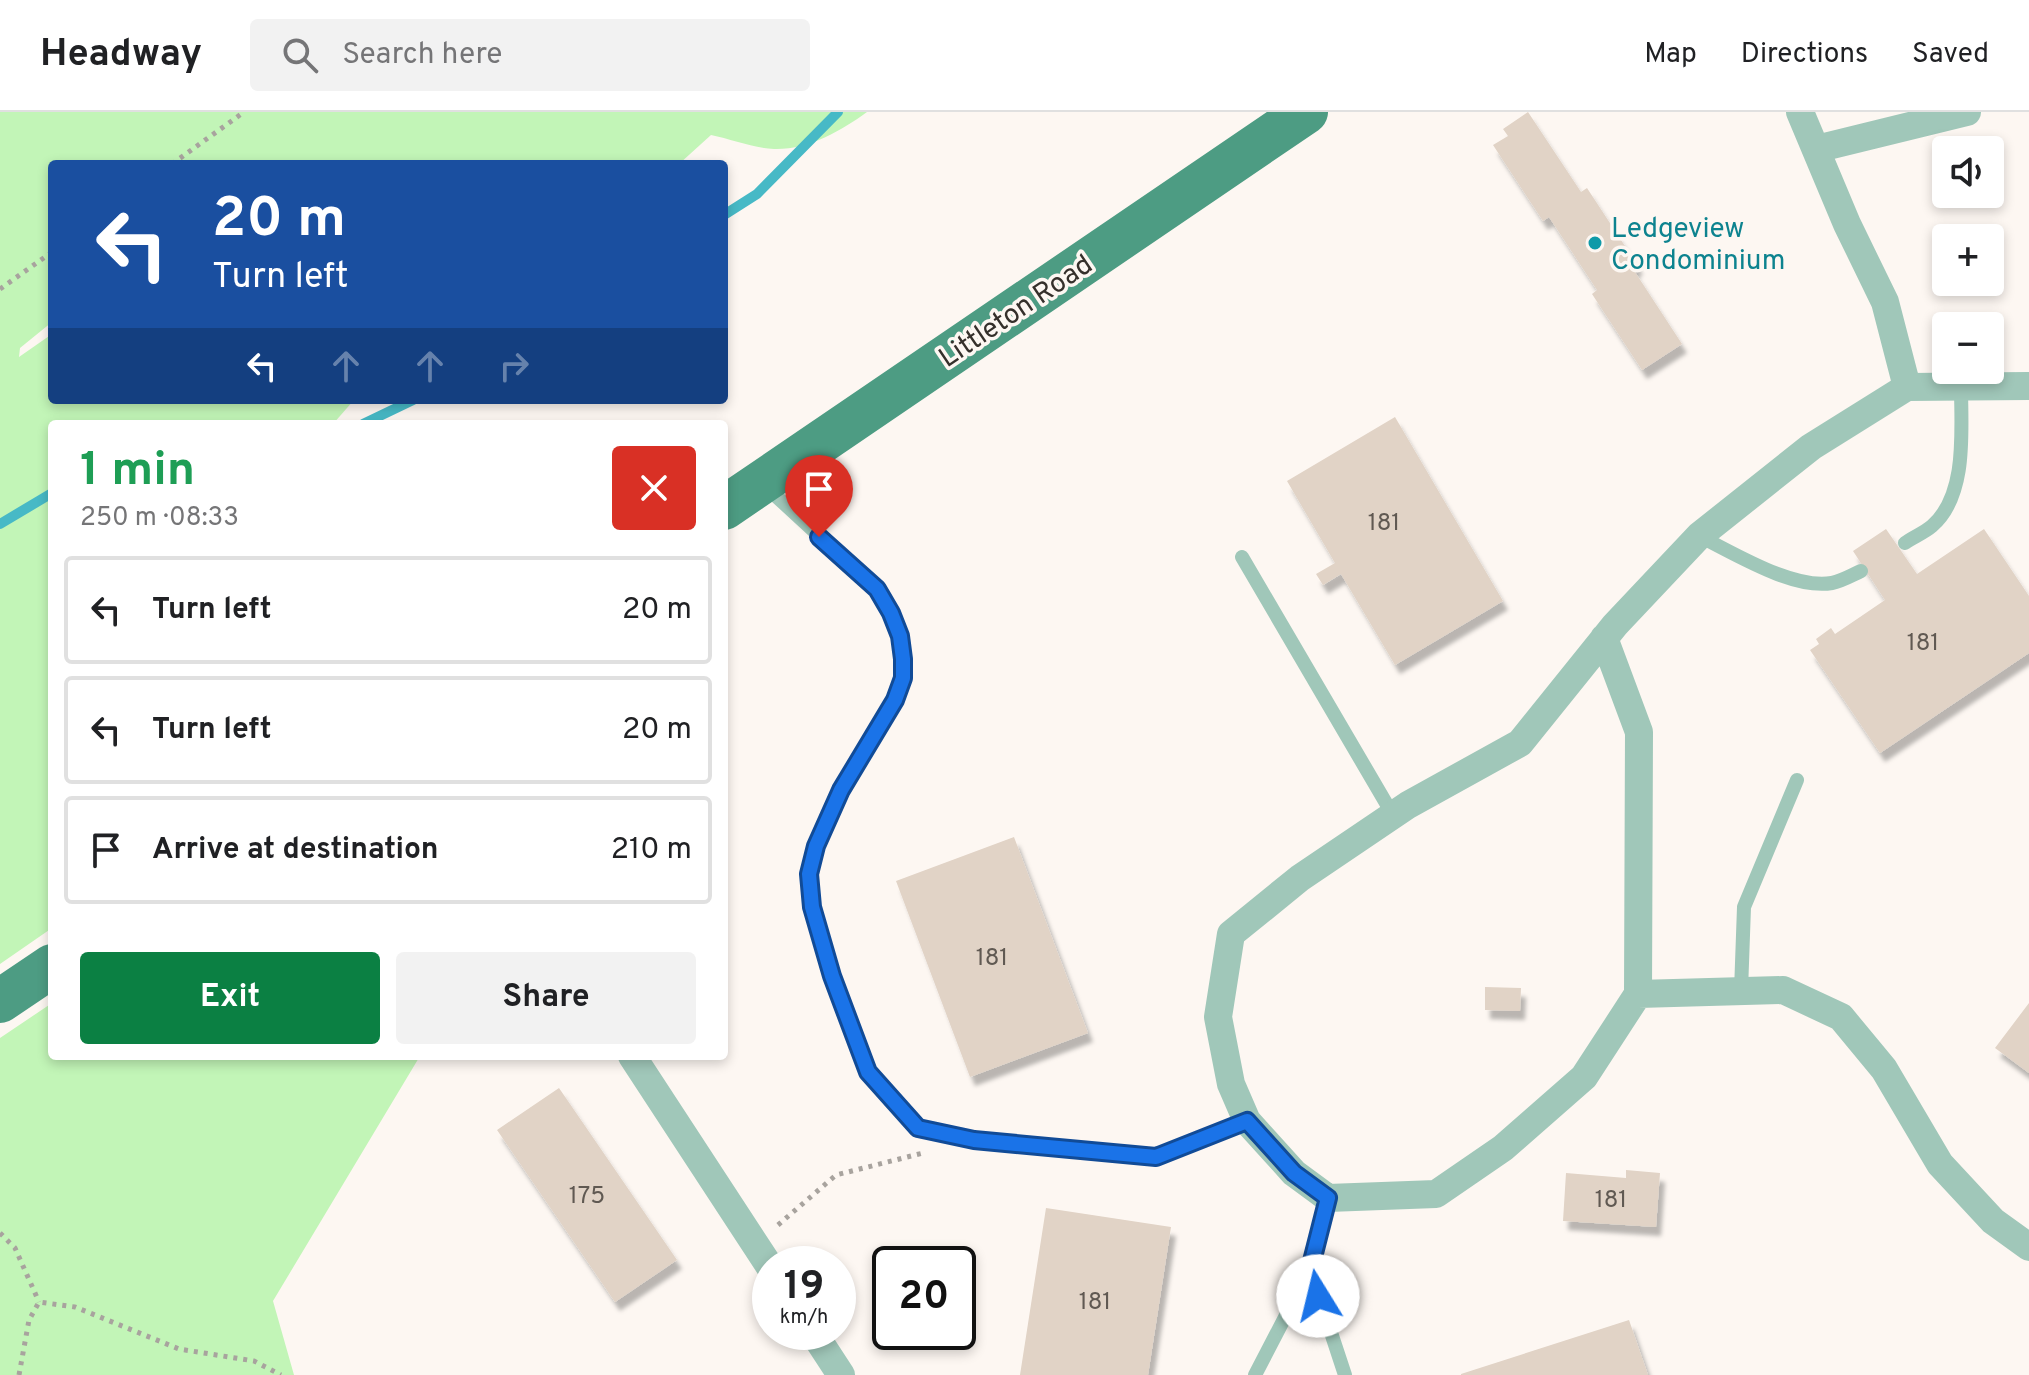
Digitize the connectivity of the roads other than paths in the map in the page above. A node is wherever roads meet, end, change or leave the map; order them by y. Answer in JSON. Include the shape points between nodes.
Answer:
{"nodes":[{"id":1,"x":1306,"y":112,"type":"edge"},
{"id":2,"x":1800,"y":112,"type":"edge"},
{"id":3,"x":1967,"y":112,"type":"edge"},
{"id":4,"x":1816,"y":149,"type":"junction"},
{"id":5,"x":1961,"y":386,"type":"junction"},
{"id":6,"x":2029,"y":386,"type":"edge"},
{"id":7,"x":1907,"y":387,"type":"junction"},
{"id":8,"x":762,"y":482,"type":"junction"},
{"id":9,"x":728,"y":505,"type":"edge"},
{"id":10,"x":1699,"y":536,"type":"junction"},
{"id":11,"x":1905,"y":543,"type":"dead end"},
{"id":12,"x":1242,"y":557,"type":"dead end"},
{"id":13,"x":1861,"y":571,"type":"dead end"},
{"id":14,"x":1604,"y":638,"type":"junction"},
{"id":15,"x":1797,"y":780,"type":"dead end"},
{"id":16,"x":1393,"y":815,"type":"junction"},
{"id":17,"x":48,"y":969,"type":"edge"},
{"id":18,"x":1741,"y":991,"type":"junction"},
{"id":19,"x":1638,"y":994,"type":"junction"},
{"id":20,"x":0,"y":1001,"type":"edge"},
{"id":21,"x":635,"y":1060,"type":"edge"},
{"id":22,"x":1247,"y":1121,"type":"junction"},
{"id":23,"x":1328,"y":1198,"type":"junction"},
{"id":24,"x":756,"y":1246,"type":"edge"},
{"id":25,"x":2029,"y":1247,"type":"edge"},
{"id":26,"x":1310,"y":1269,"type":"junction"},
{"id":27,"x":825,"y":1350,"type":"edge"},
{"id":28,"x":841,"y":1375,"type":"edge"},
{"id":29,"x":1255,"y":1375,"type":"edge"},
{"id":30,"x":1345,"y":1375,"type":"edge"}],
"edges":[{"from":1,"to":8,"type":"main road","name":"Littleton Road"},
{"from":2,"to":4,"type":"street"},
{"from":3,"to":4,"type":"street"},
{"from":4,"to":7,"type":"street","via":[[1885,302]]},
{"from":5,"to":6,"type":"street"},
{"from":5,"to":7,"type":"street"},
{"from":5,"to":11,"type":"lane","via":[[1959,476],[1934,525]]},
{"from":7,"to":10,"type":"street","via":[[1811,447]]},
{"from":8,"to":9,"type":"main road","name":"Littleton Road"},
{"from":8,"to":22,"type":"lane","via":[[877,589],[900,636],[903,678],[895,700],[841,790],[809,874],[812,907],[832,976],[868,1072],[918,1128],[974,1140],[1156,1157]]},
{"from":10,"to":13,"type":"lane","via":[[1813,584]]},
{"from":10,"to":14,"type":"street"},
{"from":12,"to":16,"type":"lane"},
{"from":14,"to":16,"type":"street","via":[[1520,743]]},
{"from":14,"to":19,"type":"street","via":[[1639,732]]},
{"from":15,"to":18,"type":"lane","via":[[1744,907]]},
{"from":16,"to":22,"type":"street","via":[[1300,878],[1231,934],[1218,1017],[1231,1084]]},
{"from":17,"to":20,"type":"main road"},
{"from":18,"to":19,"type":"street"},
{"from":18,"to":25,"type":"street","via":[[1783,990],[1841,1017],[1884,1069],[1940,1164],[1993,1221]]},
{"from":19,"to":23,"type":"street","via":[[1584,1077],[1503,1148],[1436,1194]]},
{"from":21,"to":24,"type":"street"},
{"from":22,"to":23,"type":"street","via":[[1294,1173]]},
{"from":23,"to":26,"type":"lane"},
{"from":26,"to":29,"type":"lane"},
{"from":26,"to":30,"type":"lane"},
{"from":27,"to":28,"type":"street"}]}
